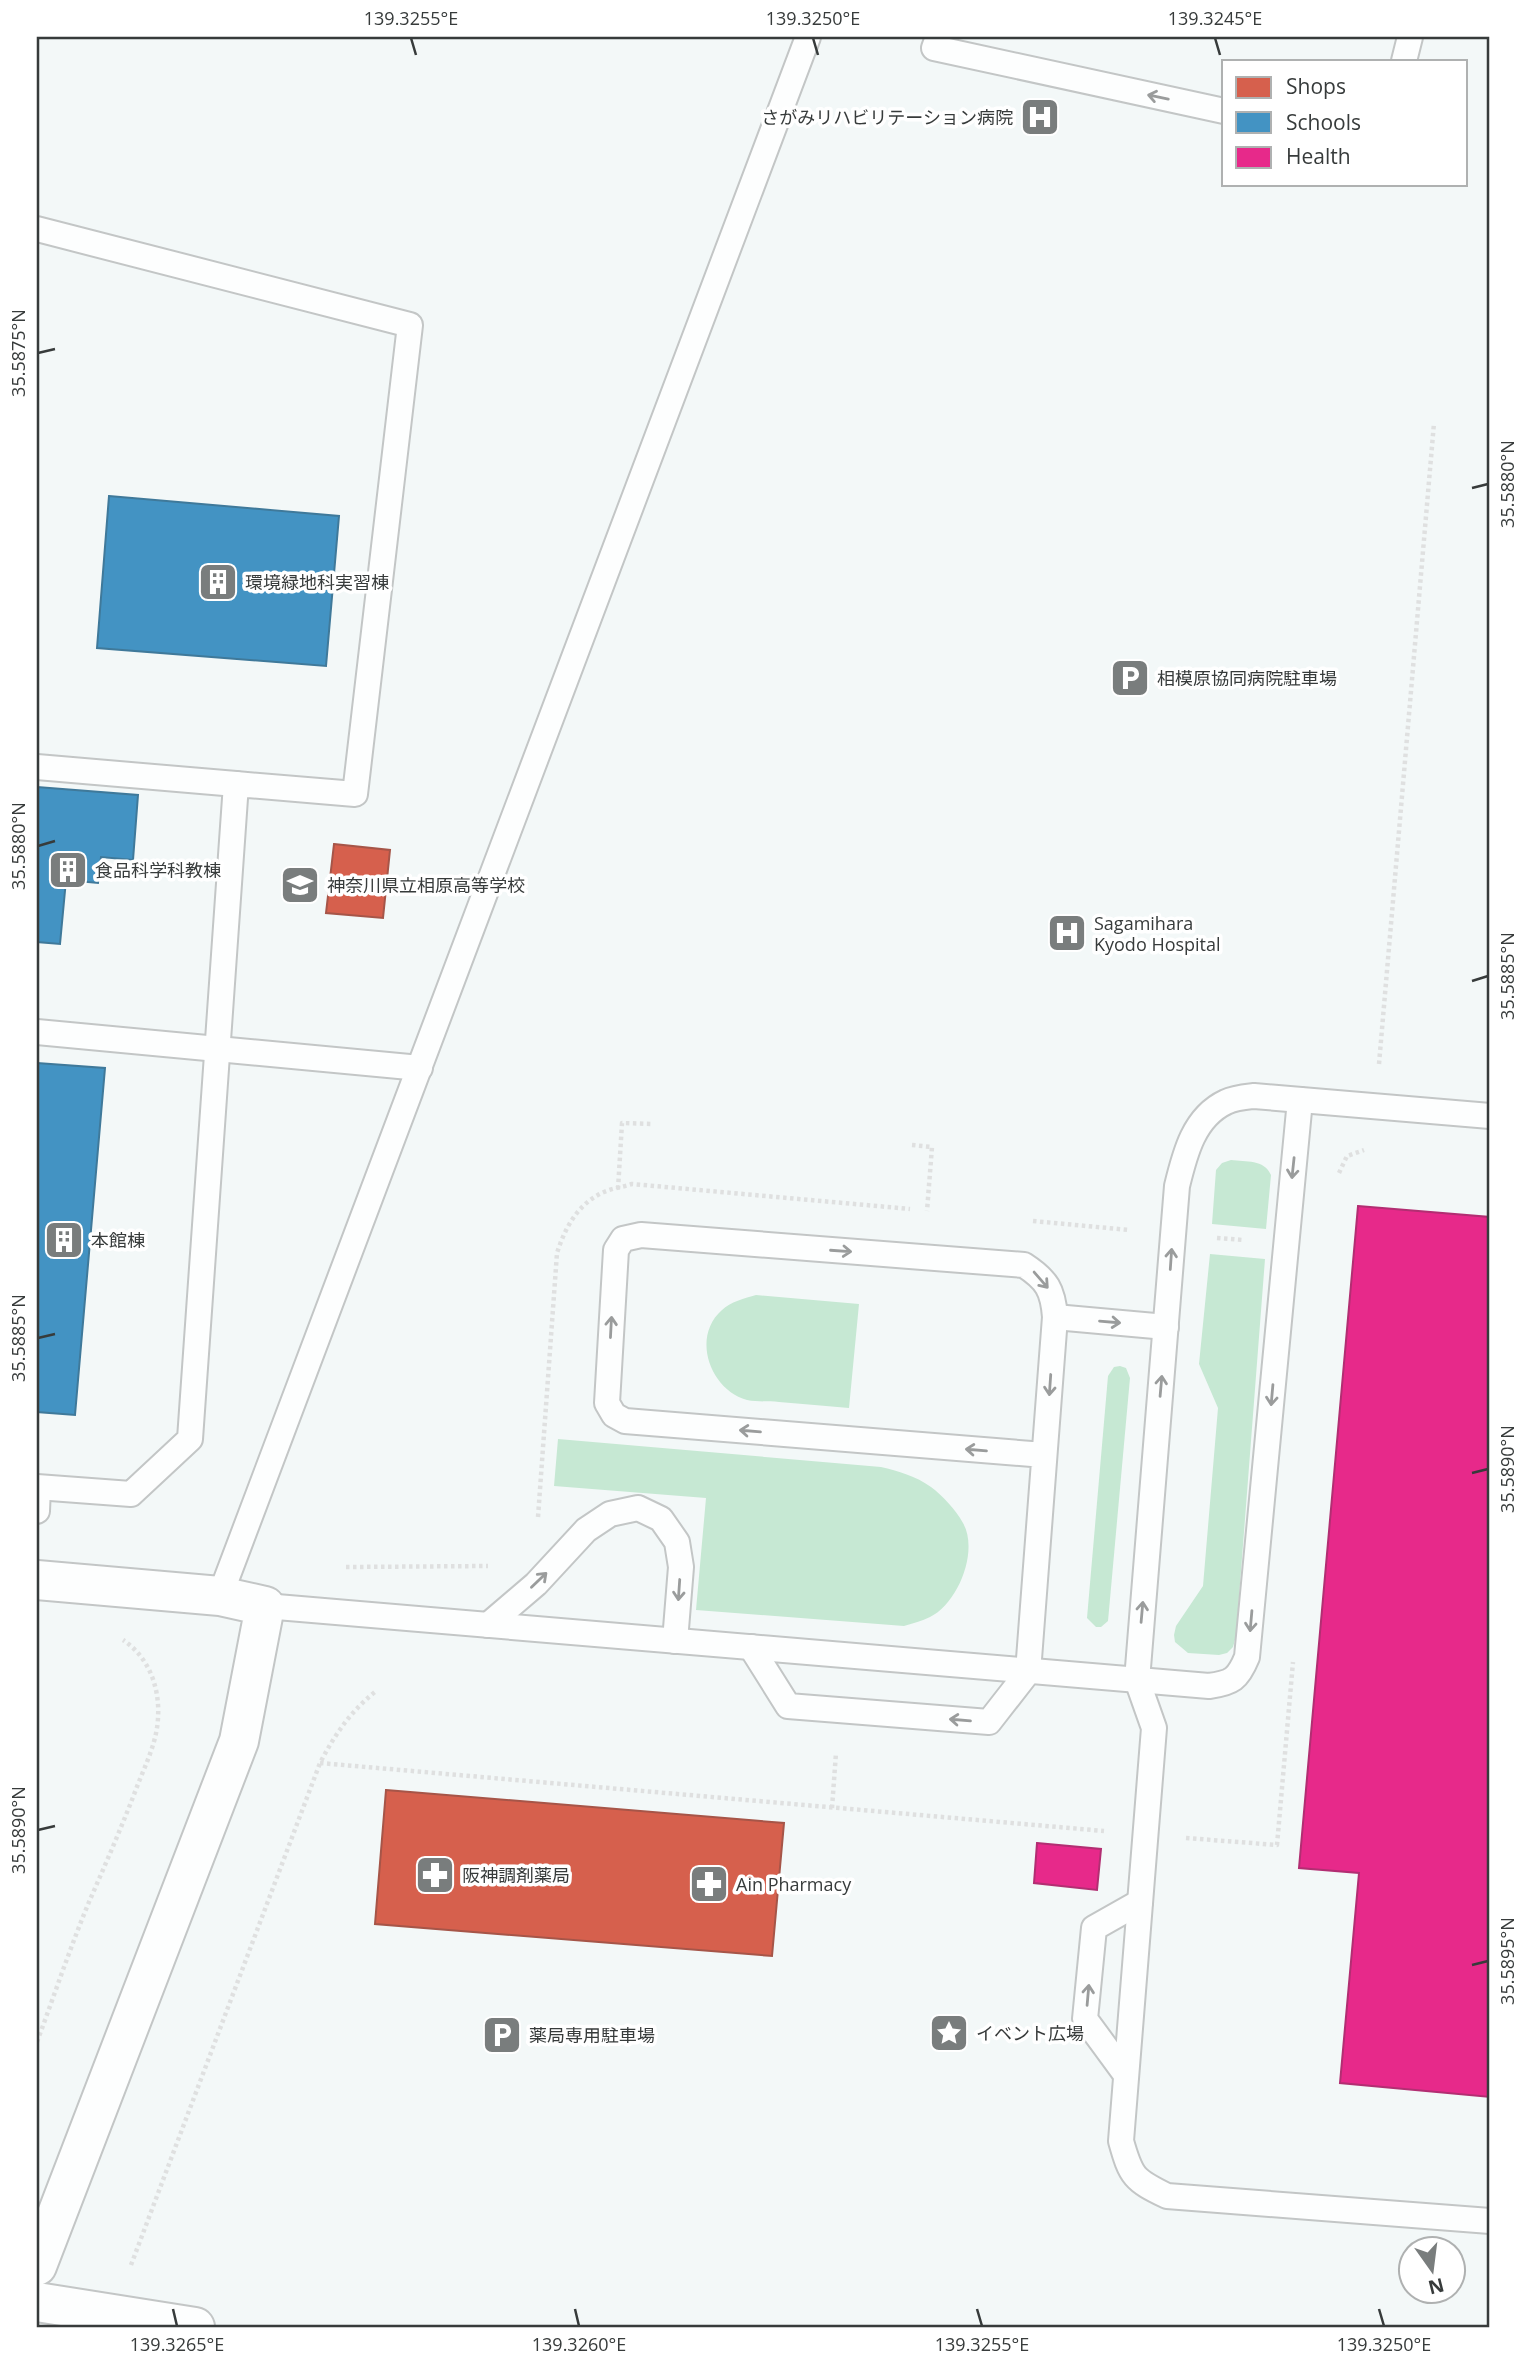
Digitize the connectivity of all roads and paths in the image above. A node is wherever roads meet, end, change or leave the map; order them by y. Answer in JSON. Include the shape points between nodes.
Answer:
{"nodes":[{"id":1,"x":808,"y":37,"type":"edge"},
{"id":2,"x":938,"y":37,"type":"edge"},
{"id":3,"x":1410,"y":37,"type":"edge"},
{"id":4,"x":1404,"y":60,"type":"edge"},
{"id":5,"x":1222,"y":111,"type":"edge"},
{"id":6,"x":37,"y":229,"type":"edge"},
{"id":7,"x":1434,"y":423,"type":"dead end"},
{"id":8,"x":37,"y":767,"type":"edge"},
{"id":9,"x":236,"y":784,"type":"junction"},
{"id":10,"x":37,"y":1032,"type":"edge"},
{"id":11,"x":218,"y":1048,"type":"junction"},
{"id":12,"x":421,"y":1068,"type":"junction"},
{"id":13,"x":1378,"y":1069,"type":"dead end"},
{"id":14,"x":1300,"y":1100,"type":"junction"},
{"id":15,"x":1490,"y":1116,"type":"edge"},
{"id":16,"x":653,"y":1124,"type":"dead end"},
{"id":17,"x":912,"y":1145,"type":"dead end"},
{"id":18,"x":1372,"y":1147,"type":"dead end"},
{"id":19,"x":1336,"y":1178,"type":"dead end"},
{"id":20,"x":618,"y":1189,"type":"dead end"},
{"id":21,"x":927,"y":1211,"type":"dead end"},
{"id":22,"x":1212,"y":1237,"type":"dead end"},
{"id":23,"x":1251,"y":1241,"type":"dead end"},
{"id":24,"x":1055,"y":1317,"type":"junction"},
{"id":25,"x":1166,"y":1326,"type":"junction"},
{"id":26,"x":1044,"y":1455,"type":"junction"},
{"id":27,"x":540,"y":1485,"type":"dead end"},
{"id":28,"x":37,"y":1495,"type":"edge"},
{"id":29,"x":538,"y":1518,"type":"dead end"},
{"id":30,"x":341,"y":1567,"type":"dead end"},
{"id":31,"x":494,"y":1567,"type":"dead end"},
{"id":32,"x":37,"y":1580,"type":"edge"},
{"id":33,"x":220,"y":1596,"type":"junction"},
{"id":34,"x":265,"y":1606,"type":"junction"},
{"id":35,"x":488,"y":1625,"type":"junction"},
{"id":36,"x":117,"y":1635,"type":"dead end"},
{"id":37,"x":675,"y":1641,"type":"junction"},
{"id":38,"x":751,"y":1647,"type":"junction"},
{"id":39,"x":1294,"y":1651,"type":"dead end"},
{"id":40,"x":1028,"y":1672,"type":"junction"},
{"id":41,"x":1137,"y":1680,"type":"junction"},
{"id":42,"x":376,"y":1691,"type":"dead end"},
{"id":43,"x":836,"y":1743,"type":"dead end"},
{"id":44,"x":320,"y":1763,"type":"junction"},
{"id":45,"x":832,"y":1808,"type":"junction"},
{"id":46,"x":1105,"y":1831,"type":"dead end"},
{"id":47,"x":1179,"y":1837,"type":"dead end"},
{"id":48,"x":1140,"y":1902,"type":"junction"},
{"id":49,"x":37,"y":2042,"type":"edge"},
{"id":50,"x":1126,"y":2075,"type":"junction"},
{"id":51,"x":1490,"y":2221,"type":"edge"},
{"id":52,"x":37,"y":2266,"type":"edge"},
{"id":53,"x":128,"y":2273,"type":"dead end"},
{"id":54,"x":37,"y":2302,"type":"edge"},
{"id":55,"x":195,"y":2327,"type":"edge"}],
"edges":[{"from":1,"to":12,"type":"lane"},
{"from":5,"to":2,"type":"lane","one_way":true,"via":[[934,48]]},
{"from":3,"to":4,"type":"lane"},
{"from":6,"to":9,"type":"lane","via":[[410,325],[355,794]]},
{"from":7,"to":13,"type":"path"},
{"from":8,"to":9,"type":"lane"},
{"from":9,"to":11,"type":"lane"},
{"from":10,"to":11,"type":"lane"},
{"from":11,"to":12,"type":"lane"},
{"from":11,"to":28,"type":"lane","via":[[190,1439],[131,1494]]},
{"from":12,"to":33,"type":"lane"},
{"from":14,"to":15,"type":"lane"},
{"from":25,"to":14,"type":"lane","one_way":true,"via":[[1178,1186],[1184,1158],[1205,1115],[1228,1100],[1254,1096]]},
{"from":14,"to":41,"type":"lane","one_way":true,"via":[[1247,1657],[1241,1672],[1228,1683],[1209,1686]]},
{"from":16,"to":20,"type":"path","via":[[622,1122]]},
{"from":17,"to":21,"type":"path","via":[[932,1147]]},
{"from":18,"to":19,"type":"path","via":[[1347,1156]]},
{"from":22,"to":23,"type":"path"},
{"from":24,"to":25,"type":"lane","one_way":true},
{"from":24,"to":26,"type":"lane","one_way":true},
{"from":26,"to":24,"type":"lane","one_way":true,"via":[[625,1421],[614,1415],[607,1403],[616,1250],[623,1239],[640,1235],[1024,1265],[1041,1276],[1053,1297]]},
{"from":41,"to":25,"type":"lane","one_way":true},
{"from":26,"to":40,"type":"lane"},
{"from":27,"to":29,"type":"path"},
{"from":30,"to":31,"type":"path"},
{"from":32,"to":33,"type":"street"},
{"from":33,"to":34,"type":"street"},
{"from":34,"to":35,"type":"lane"},
{"from":34,"to":52,"type":"street","via":[[239,1741]]},
{"from":35,"to":37,"type":"lane"},
{"from":35,"to":37,"type":"lane","one_way":true,"via":[[536,1584],[586,1530],[610,1514],[638,1508],[661,1518],[677,1542],[681,1567]]},
{"from":36,"to":49,"type":"path","via":[[148,1665],[156,1689],[158,1720],[149,1755]]},
{"from":37,"to":38,"type":"lane"},
{"from":38,"to":40,"type":"lane"},
{"from":40,"to":38,"type":"lane","one_way":true,"via":[[989,1722],[788,1706]]},
{"from":39,"to":47,"type":"path","via":[[1277,1845]]},
{"from":40,"to":41,"type":"lane"},
{"from":41,"to":48,"type":"lane","via":[[1154,1728]]},
{"from":42,"to":44,"type":"path","via":[[344,1721]]},
{"from":43,"to":45,"type":"path"},
{"from":44,"to":45,"type":"path"},
{"from":44,"to":53,"type":"path"},
{"from":45,"to":46,"type":"path"},
{"from":48,"to":50,"type":"lane"},
{"from":50,"to":48,"type":"lane","one_way":true,"via":[[1085,2019],[1094,1928]]},
{"from":50,"to":51,"type":"lane","via":[[1121,2141],[1127,2164],[1141,2183],[1167,2196]]},
{"from":54,"to":55,"type":"street"}]}
